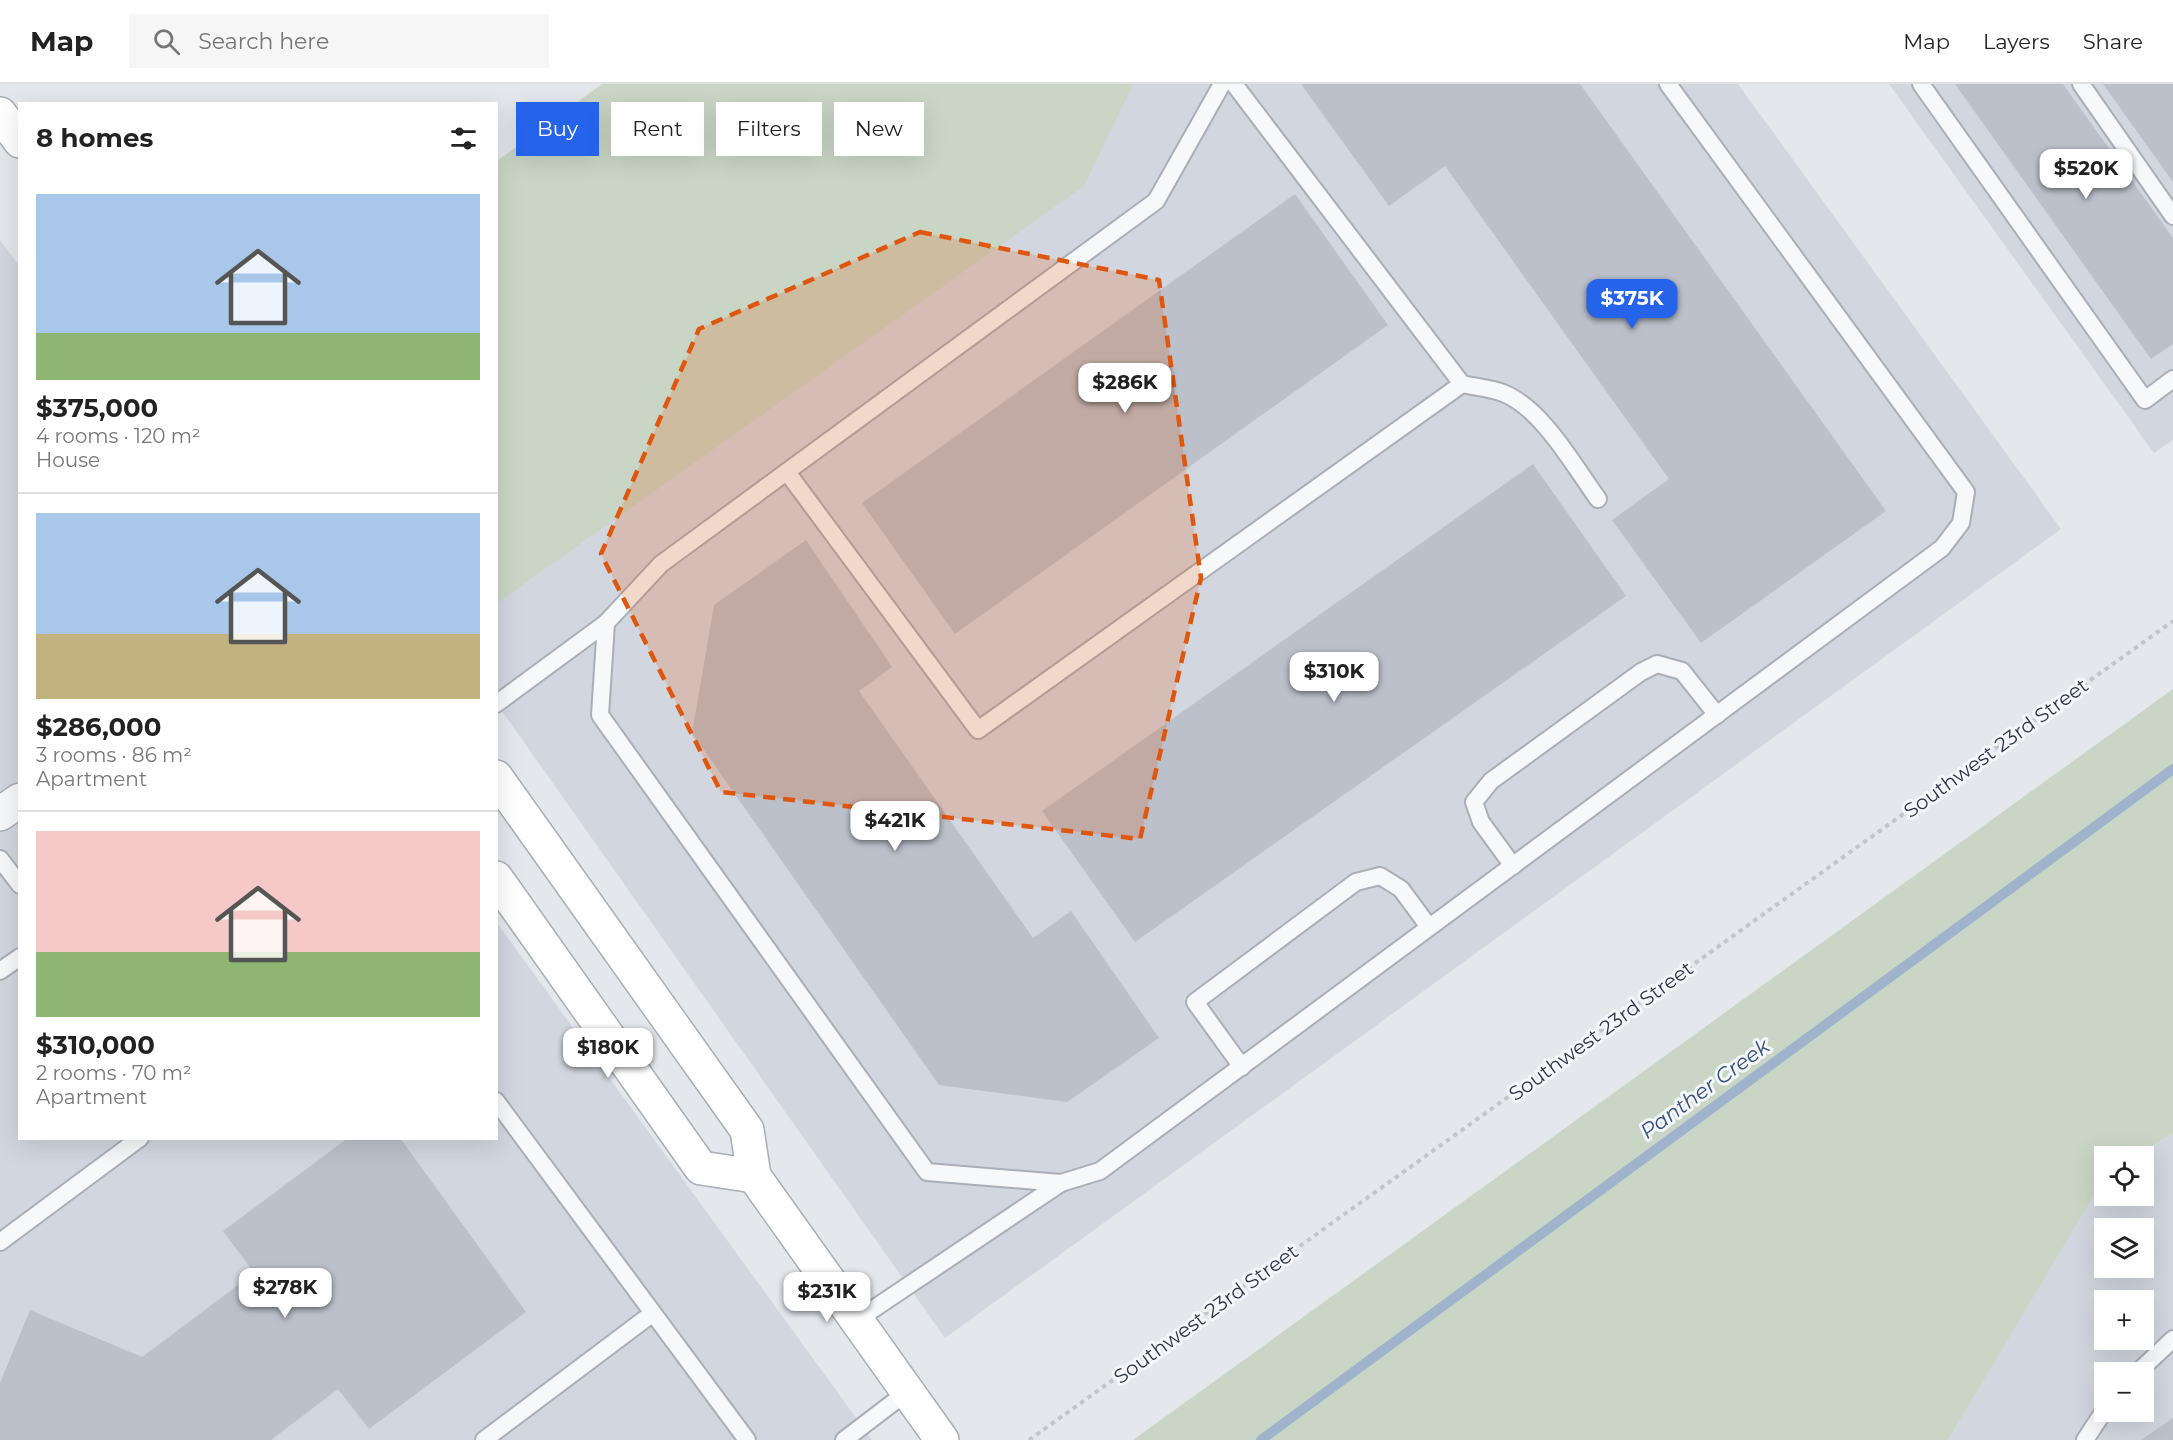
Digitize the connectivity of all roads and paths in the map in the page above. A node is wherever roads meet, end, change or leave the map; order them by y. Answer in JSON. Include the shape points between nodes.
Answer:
{"nodes":[{"id":1,"x":1222,"y":84,"type":"edge"},
{"id":2,"x":1234,"y":84,"type":"edge"},
{"id":3,"x":1668,"y":84,"type":"edge"},
{"id":4,"x":1921,"y":84,"type":"edge"},
{"id":5,"x":2080,"y":84,"type":"edge"},
{"id":6,"x":0,"y":114,"type":"edge"},
{"id":7,"x":18,"y":138,"type":"edge"},
{"id":8,"x":2173,"y":216,"type":"edge"},
{"id":9,"x":2173,"y":379,"type":"edge"},
{"id":10,"x":1462,"y":384,"type":"junction"},
{"id":11,"x":787,"y":472,"type":"junction"},
{"id":12,"x":1598,"y":499,"type":"dead end"},
{"id":13,"x":2173,"y":621,"type":"edge"},
{"id":14,"x":606,"y":623,"type":"junction"},
{"id":15,"x":498,"y":703,"type":"edge"},
{"id":16,"x":1716,"y":715,"type":"junction"},
{"id":17,"x":498,"y":780,"type":"edge"},
{"id":18,"x":18,"y":801,"type":"edge"},
{"id":19,"x":0,"y":814,"type":"edge"},
{"id":20,"x":0,"y":860,"type":"edge"},
{"id":21,"x":1513,"y":866,"type":"junction"},
{"id":22,"x":498,"y":881,"type":"edge"},
{"id":23,"x":18,"y":882,"type":"edge"},
{"id":24,"x":1429,"y":927,"type":"junction"},
{"id":25,"x":18,"y":958,"type":"edge"},
{"id":26,"x":0,"y":971,"type":"edge"},
{"id":27,"x":1242,"y":1067,"type":"junction"},
{"id":28,"x":498,"y":1104,"type":"edge"},
{"id":29,"x":137,"y":1140,"type":"edge"},
{"id":30,"x":754,"y":1176,"type":"junction"},
{"id":31,"x":1061,"y":1183,"type":"junction"},
{"id":32,"x":0,"y":1242,"type":"edge"},
{"id":33,"x":653,"y":1313,"type":"junction"},
{"id":34,"x":856,"y":1320,"type":"junction"},
{"id":35,"x":2173,"y":1339,"type":"edge"},
{"id":36,"x":2149,"y":1362,"type":"edge"},
{"id":37,"x":908,"y":1392,"type":"junction"},
{"id":38,"x":2097,"y":1422,"type":"edge"},
{"id":39,"x":484,"y":1440,"type":"edge"},
{"id":40,"x":747,"y":1440,"type":"edge"},
{"id":41,"x":844,"y":1440,"type":"edge"},
{"id":42,"x":942,"y":1440,"type":"edge"},
{"id":43,"x":1029,"y":1440,"type":"edge"},
{"id":44,"x":2085,"y":1440,"type":"edge"}],
"edges":[{"from":1,"to":11,"type":"lane","via":[[1156,201]]},
{"from":2,"to":10,"type":"lane"},
{"from":3,"to":16,"type":"lane","via":[[1966,492],[1961,524],[1942,548]]},
{"from":4,"to":9,"type":"lane","via":[[2145,400]]},
{"from":5,"to":8,"type":"lane"},
{"from":6,"to":7,"type":"main road"},
{"from":10,"to":11,"type":"lane","via":[[978,730]]},
{"from":10,"to":12,"type":"lane","via":[[1503,393],[1522,404],[1548,430]]},
{"from":11,"to":14,"type":"lane","via":[[661,564]]},
{"from":13,"to":43,"type":"path","name":"Southwest 23rd Street"},
{"from":14,"to":15,"type":"lane"},
{"from":14,"to":31,"type":"lane","via":[[600,715],[927,1172]]},
{"from":16,"to":21,"type":"lane"},
{"from":16,"to":21,"type":"lane","via":[[1682,671],[1657,664],[1500,774],[1474,802],[1481,822]]},
{"from":17,"to":30,"type":"main road","via":[[747,1130]]},
{"from":18,"to":19,"type":"street"},
{"from":20,"to":23,"type":"lane"},
{"from":21,"to":24,"type":"lane"},
{"from":22,"to":30,"type":"main road","via":[[701,1168]]},
{"from":24,"to":27,"type":"lane"},
{"from":24,"to":27,"type":"lane","via":[[1401,889],[1387,880],[1380,876],[1356,882],[1195,1002]]},
{"from":25,"to":26,"type":"lane"},
{"from":27,"to":31,"type":"lane","via":[[1100,1171]]},
{"from":28,"to":33,"type":"lane"},
{"from":29,"to":32,"type":"lane"},
{"from":30,"to":34,"type":"main road"},
{"from":31,"to":34,"type":"lane"},
{"from":33,"to":39,"type":"lane"},
{"from":33,"to":40,"type":"lane"},
{"from":34,"to":37,"type":"main road"},
{"from":35,"to":36,"type":"lane"},
{"from":37,"to":41,"type":"lane"},
{"from":37,"to":42,"type":"main road"},
{"from":38,"to":44,"type":"lane"}]}
